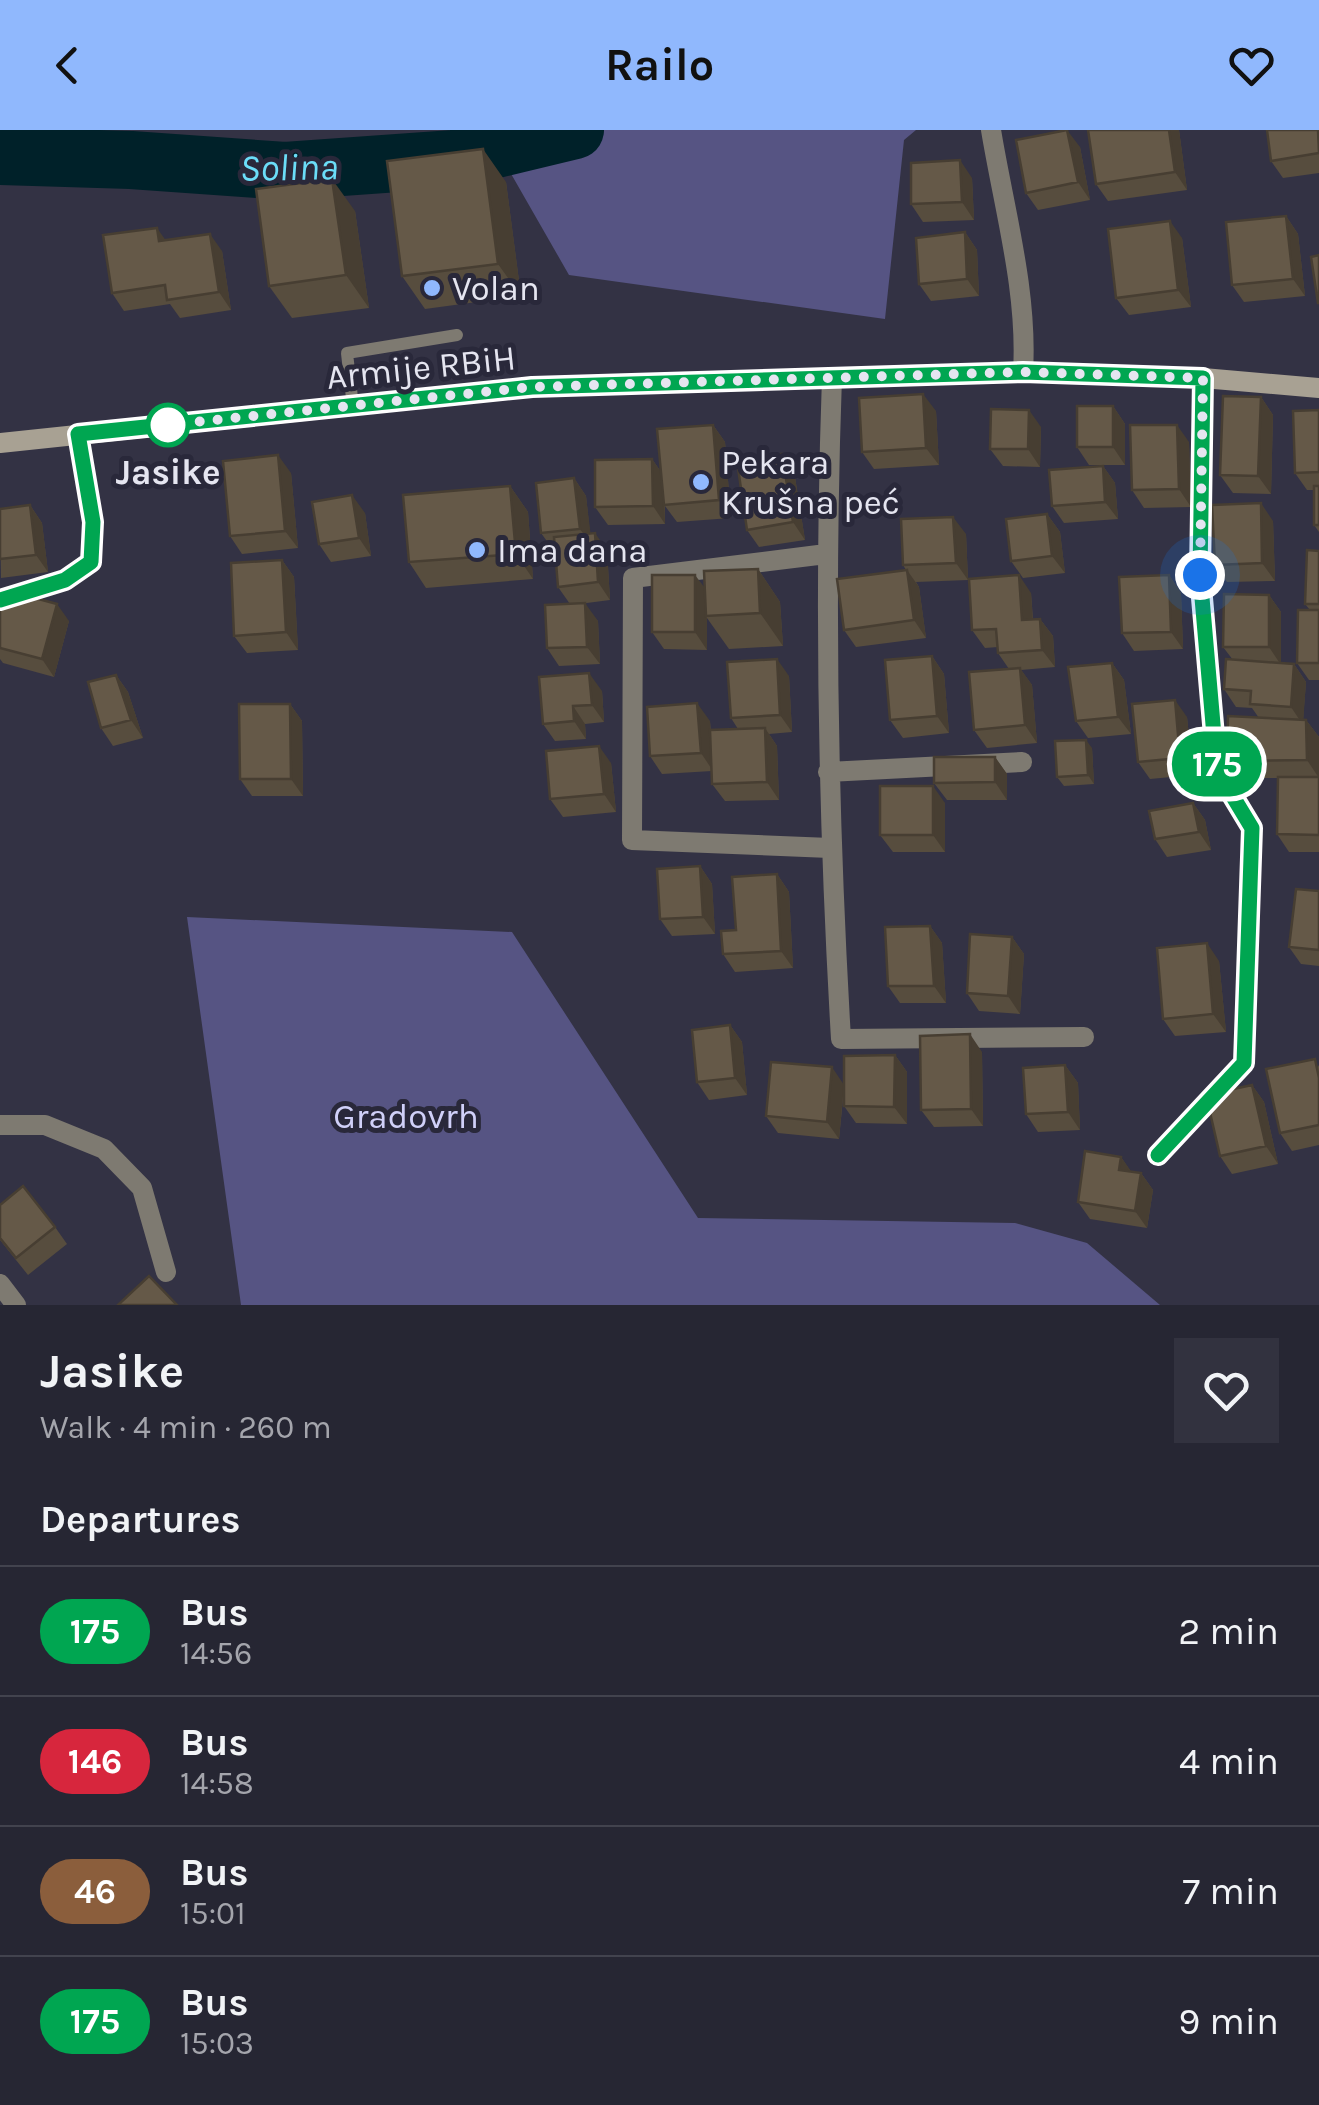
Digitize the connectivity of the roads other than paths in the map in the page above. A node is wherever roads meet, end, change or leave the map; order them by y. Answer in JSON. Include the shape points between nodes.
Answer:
{"nodes":[{"id":1,"x":991,"y":130,"type":"edge"},
{"id":2,"x":457,"y":335,"type":"dead end"},
{"id":3,"x":1023,"y":372,"type":"junction"},
{"id":4,"x":832,"y":377,"type":"junction"},
{"id":5,"x":1203,"y":378,"type":"junction"},
{"id":6,"x":1319,"y":388,"type":"edge"},
{"id":7,"x":353,"y":406,"type":"junction"},
{"id":8,"x":78,"y":434,"type":"junction"},
{"id":9,"x":0,"y":443,"type":"edge"},
{"id":10,"x":826,"y":554,"type":"junction"},
{"id":11,"x":0,"y":600,"type":"edge"},
{"id":12,"x":1022,"y":762,"type":"dead end"},
{"id":13,"x":828,"y":772,"type":"junction"},
{"id":14,"x":830,"y":848,"type":"junction"},
{"id":15,"x":1084,"y":1036,"type":"dead end"},
{"id":16,"x":0,"y":1125,"type":"edge"},
{"id":17,"x":1158,"y":1155,"type":"dead end"},
{"id":18,"x":166,"y":1272,"type":"dead end"},
{"id":19,"x":0,"y":1284,"type":"edge"},
{"id":20,"x":16,"y":1305,"type":"edge"}],
"edges":[{"from":1,"to":3,"type":"street","via":[[1020,298]]},
{"from":2,"to":7,"type":"lane","via":[[347,352]]},
{"from":3,"to":4,"type":"main road","name":"Armije RBiH"},
{"from":3,"to":5,"type":"main road","name":"Armije RBiH"},
{"from":4,"to":7,"type":"main road","name":"Armije RBiH","via":[[532,387]]},
{"from":4,"to":10,"type":"street"},
{"from":5,"to":6,"type":"main road","name":"Armije RBiH"},
{"from":5,"to":17,"type":"street","via":[[1200,575],[1217,770],[1252,828],[1244,1063]]},
{"from":7,"to":8,"type":"main road","name":"Armije RBiH"},
{"from":8,"to":9,"type":"main road","name":"Armije RBiH"},
{"from":8,"to":11,"type":"street","via":[[93,522],[91,562],[65,580]]},
{"from":10,"to":13,"type":"street"},
{"from":10,"to":14,"type":"street","via":[[633,578],[632,840]]},
{"from":12,"to":13,"type":"street"},
{"from":13,"to":14,"type":"street"},
{"from":14,"to":15,"type":"street","via":[[841,1039]]},
{"from":16,"to":18,"type":"street","via":[[45,1125],[104,1149],[142,1188]]},
{"from":19,"to":20,"type":"street"}]}
